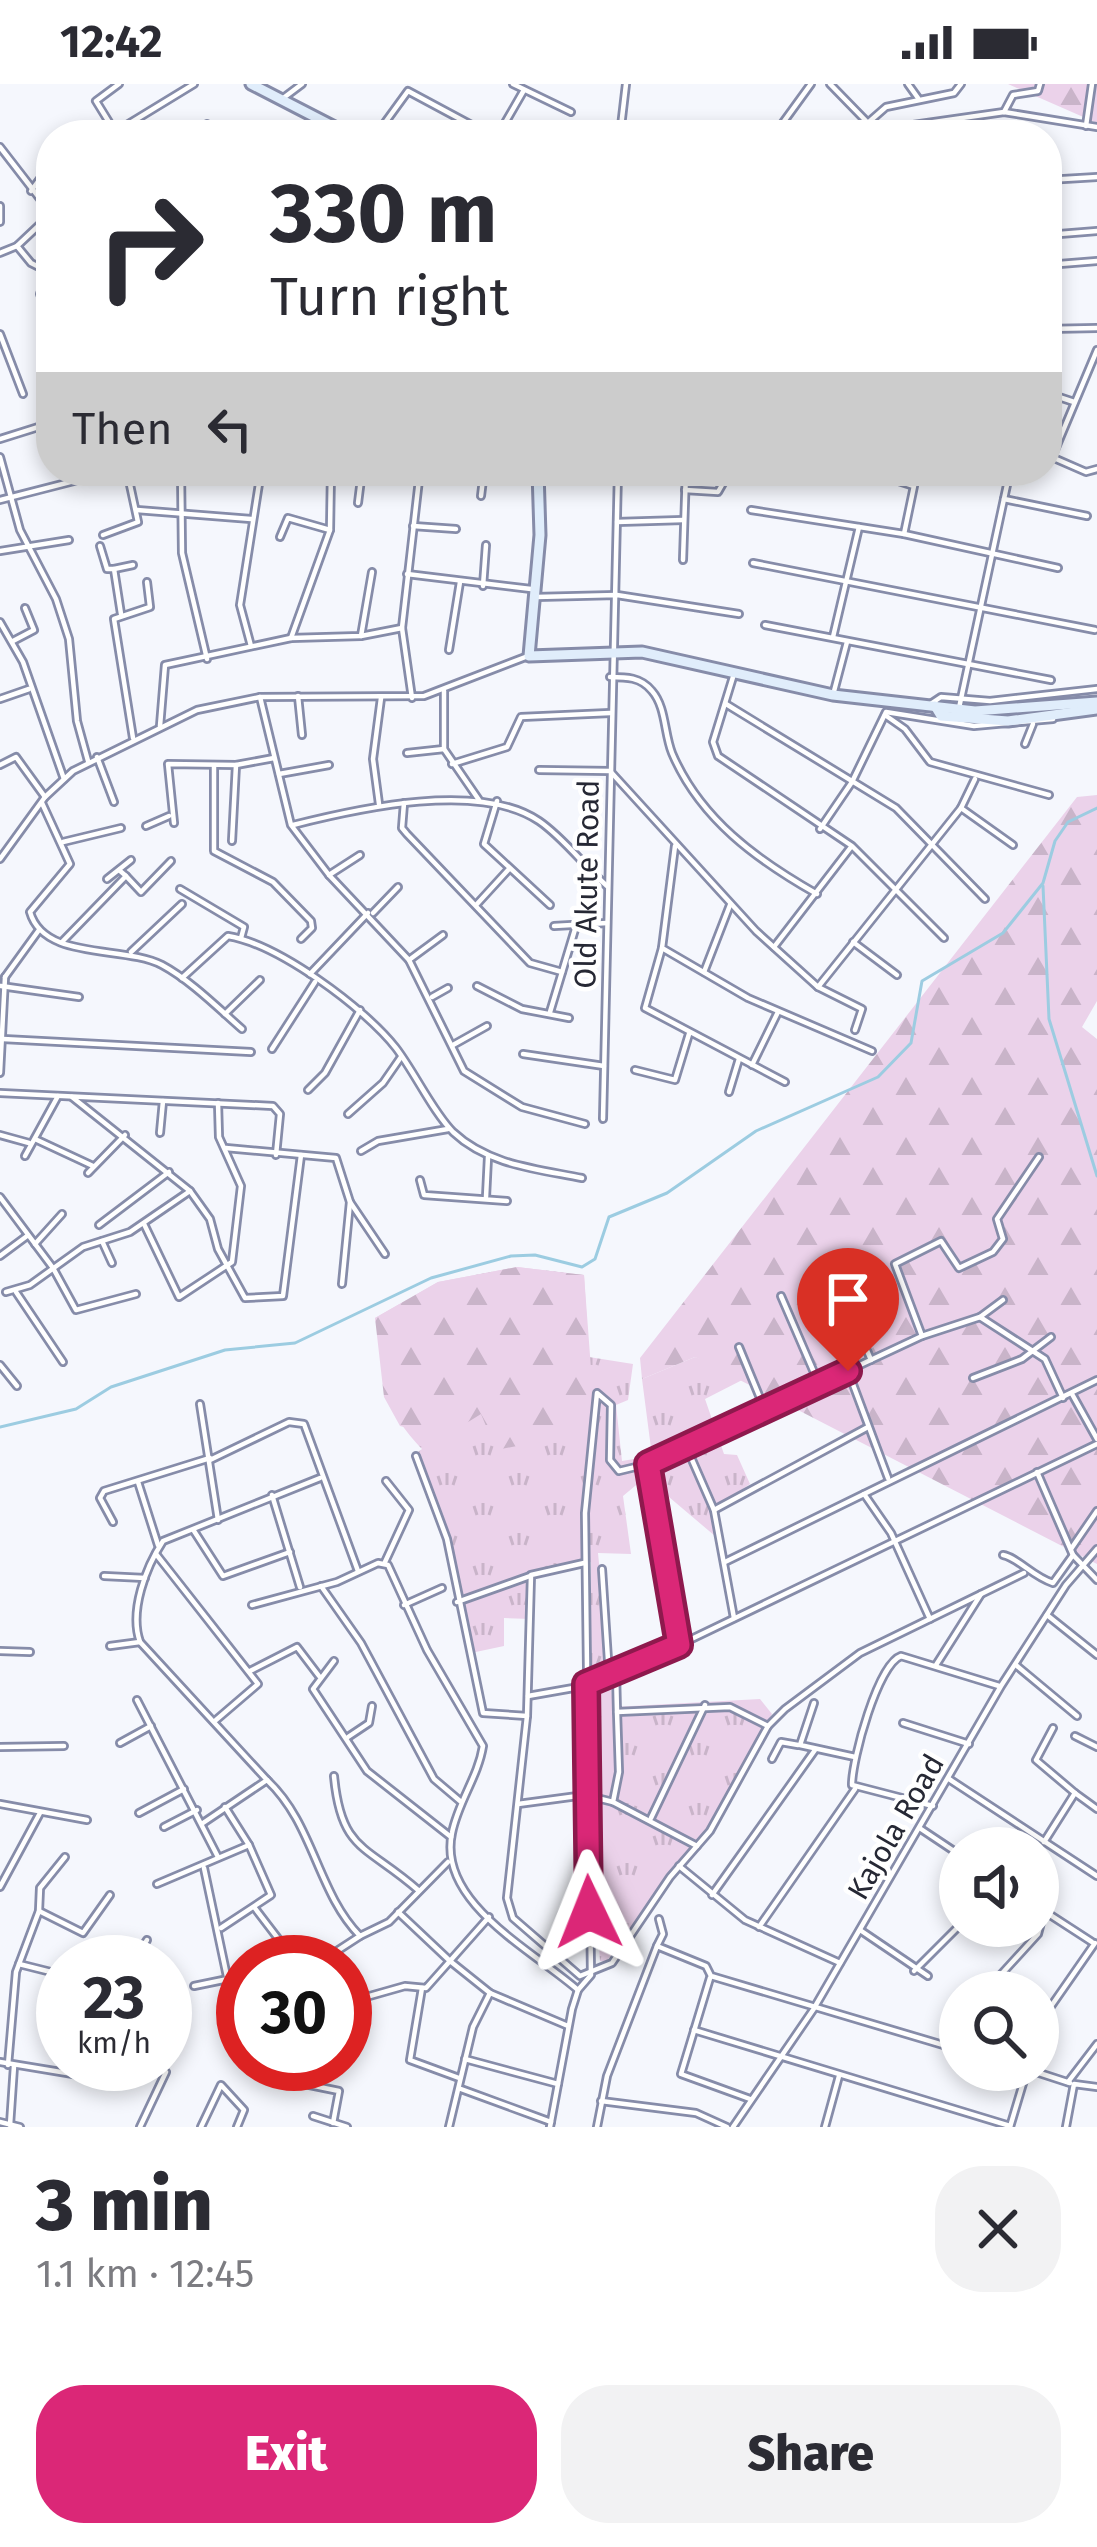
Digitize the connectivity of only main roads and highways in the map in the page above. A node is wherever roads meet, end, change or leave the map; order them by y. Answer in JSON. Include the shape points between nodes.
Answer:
{"nodes":[{"id":1,"x":250,"y":84,"type":"edge"},
{"id":2,"x":318,"y":120,"type":"edge"},
{"id":3,"x":538,"y":486,"type":"edge"},
{"id":4,"x":932,"y":705,"type":"junction"},
{"id":5,"x":1097,"y":705,"type":"edge"},
{"id":6,"x":1007,"y":716,"type":"junction"}],
"edges":[{"from":1,"to":2,"type":"main road"},
{"from":3,"to":4,"type":"main road","via":[[529,656],[614,650],[833,694]]},
{"from":4,"to":6,"type":"main road"},
{"from":4,"to":6,"type":"main road","via":[[941,716],[969,721]]},
{"from":5,"to":6,"type":"main road"}]}
